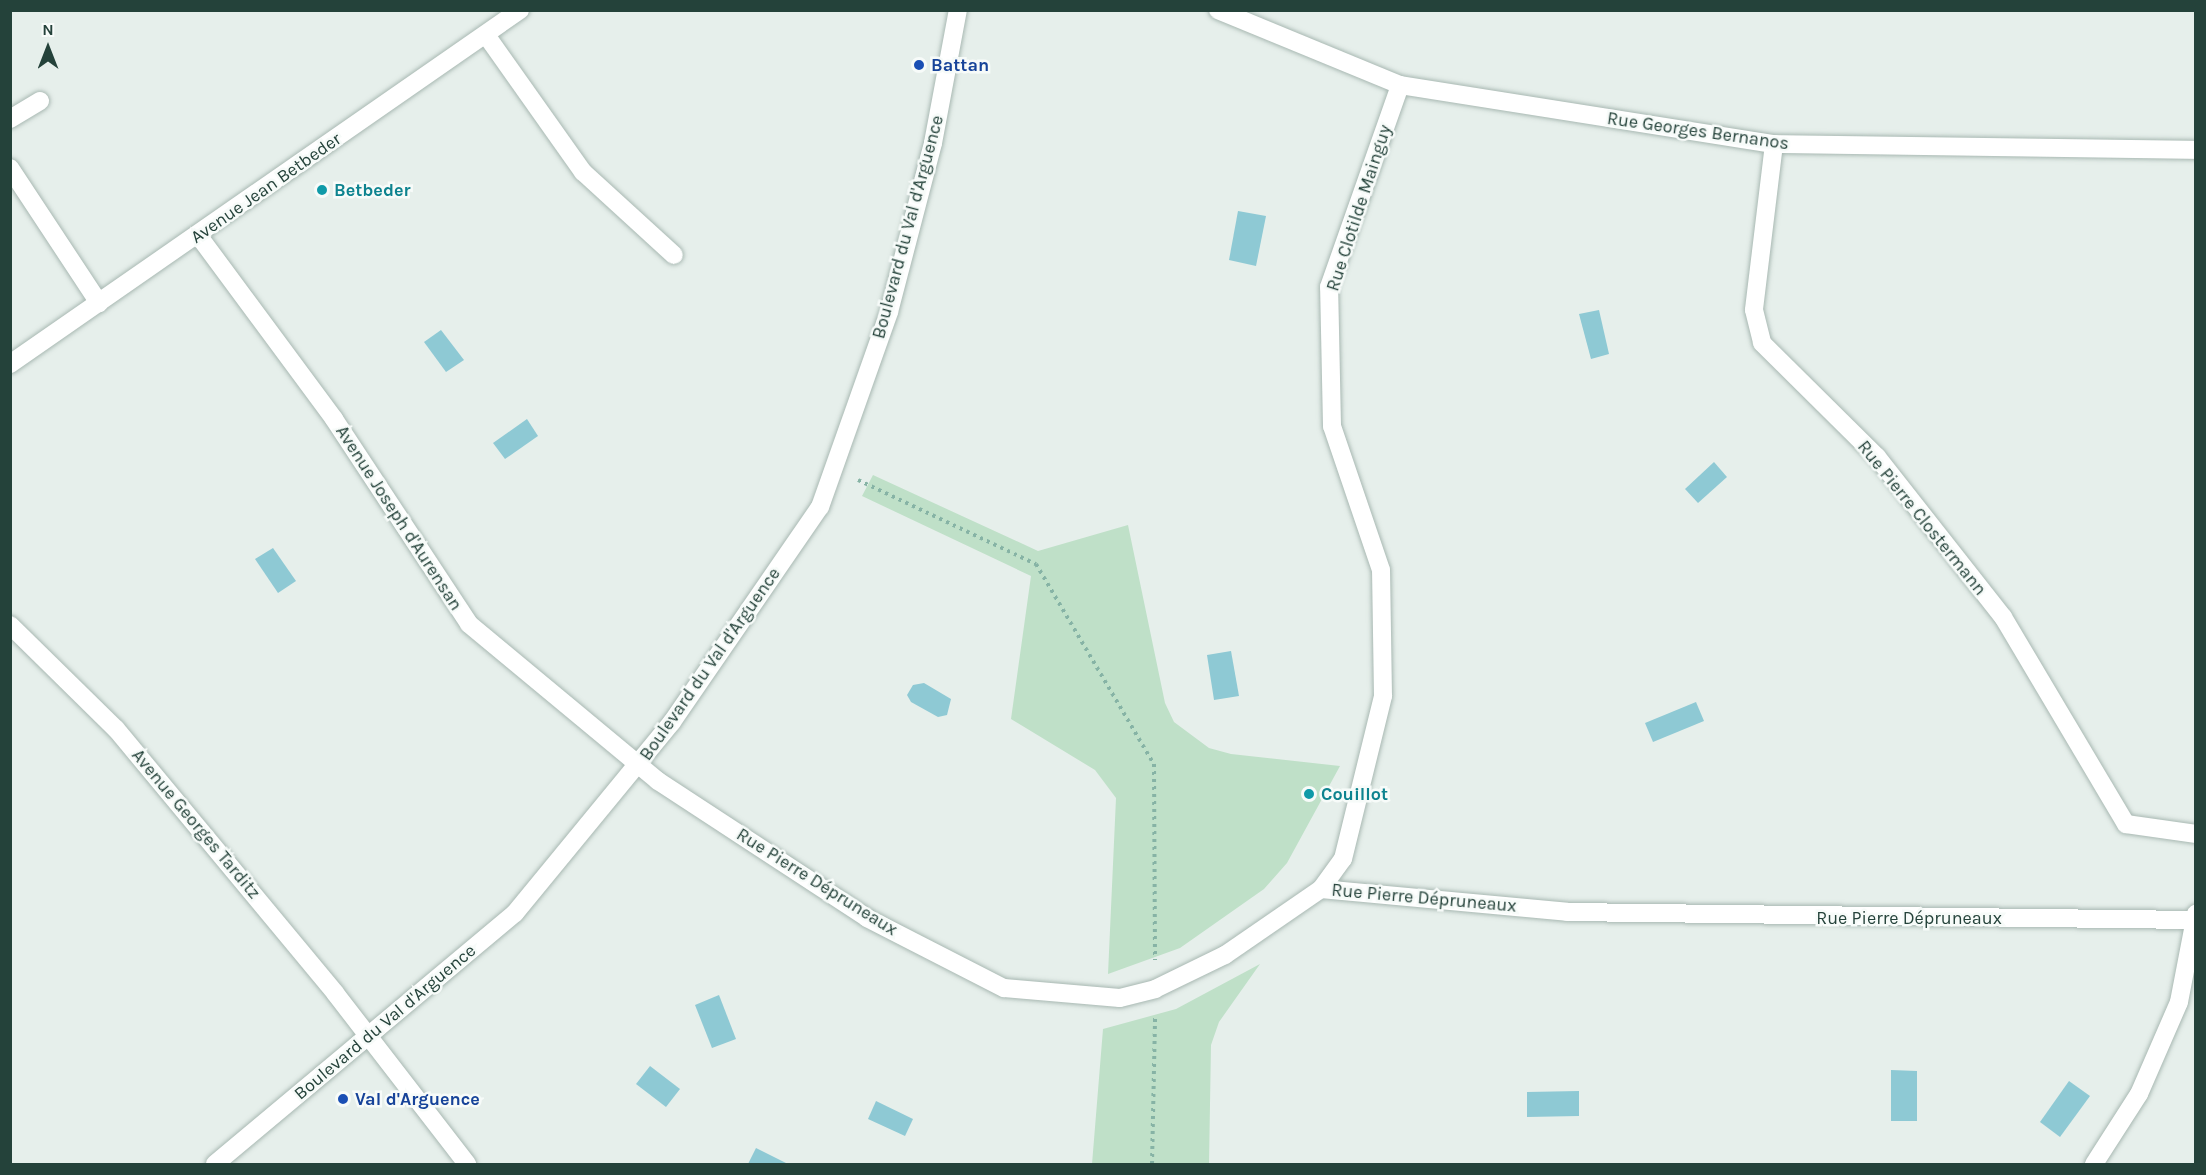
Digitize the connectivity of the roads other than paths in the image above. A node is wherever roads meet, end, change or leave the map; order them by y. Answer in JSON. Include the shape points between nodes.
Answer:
{"nodes":[{"id":1,"x":520,"y":10,"type":"edge"},
{"id":2,"x":958,"y":10,"type":"edge"},
{"id":3,"x":1218,"y":10,"type":"edge"},
{"id":4,"x":486,"y":35,"type":"junction"},
{"id":5,"x":1400,"y":85,"type":"junction"},
{"id":6,"x":39,"y":101,"type":"dead end"},
{"id":7,"x":10,"y":119,"type":"edge"},
{"id":8,"x":1774,"y":144,"type":"junction"},
{"id":9,"x":2196,"y":150,"type":"edge"},
{"id":10,"x":10,"y":168,"type":"edge"},
{"id":11,"x":198,"y":234,"type":"junction"},
{"id":12,"x":674,"y":255,"type":"dead end"},
{"id":13,"x":99,"y":303,"type":"junction"},
{"id":14,"x":10,"y":364,"type":"edge"},
{"id":15,"x":10,"y":625,"type":"edge"},
{"id":16,"x":638,"y":767,"type":"junction"},
{"id":17,"x":2196,"y":834,"type":"edge"},
{"id":18,"x":1321,"y":889,"type":"junction"},
{"id":19,"x":2195,"y":917,"type":"edge"},
{"id":20,"x":369,"y":1035,"type":"junction"},
{"id":21,"x":215,"y":1164,"type":"edge"},
{"id":22,"x":467,"y":1164,"type":"edge"},
{"id":23,"x":2094,"y":1164,"type":"edge"}],
"edges":[{"from":1,"to":4,"type":"street","name":"Avenue Jean Betbeder"},
{"from":2,"to":16,"type":"street","name":"Boulevard du Val d'Arguence","via":[[933,143],[889,312],[820,507]]},
{"from":3,"to":5,"type":"street","name":"Rue Georges Bernanos"},
{"from":4,"to":11,"type":"street","name":"Avenue Jean Betbeder"},
{"from":4,"to":12,"type":"street","via":[[583,172]]},
{"from":5,"to":8,"type":"street","name":"Rue Georges Bernanos"},
{"from":5,"to":18,"type":"street","name":"Rue Clotilde Mainguy","via":[[1329,287],[1332,426],[1381,570],[1383,696],[1343,859]]},
{"from":6,"to":7,"type":"street"},
{"from":8,"to":9,"type":"street","name":"Rue Georges Bernanos"},
{"from":8,"to":17,"type":"street","name":"Rue Pierre Clostermann","via":[[1754,310],[1762,343],[1877,457],[2003,617],[2126,824]]},
{"from":10,"to":13,"type":"street"},
{"from":11,"to":13,"type":"street","name":"Avenue Jean Betbeder"},
{"from":11,"to":16,"type":"street","name":"Avenue Joseph d'Aurensan","via":[[334,419],[469,624]]},
{"from":13,"to":14,"type":"street","name":"Avenue Jean Betbeder"},
{"from":15,"to":20,"type":"street","name":"Avenue Georges Tarditz","via":[[117,729]]},
{"from":16,"to":18,"type":"street","name":"Rue Pierre Dépruneaux","via":[[867,918],[1004,988],[1120,998],[1155,989],[1225,955]]},
{"from":16,"to":20,"type":"street","name":"Boulevard du Val d'Arguence","via":[[515,913]]},
{"from":18,"to":19,"type":"street","name":"Rue Pierre Dépruneaux","via":[[1567,912]]},
{"from":19,"to":23,"type":"street","via":[[2179,1002],[2139,1094]]},
{"from":20,"to":21,"type":"street","name":"Boulevard du Val d'Arguence"},
{"from":20,"to":22,"type":"street","name":"Avenue Georges Tarditz"}]}
